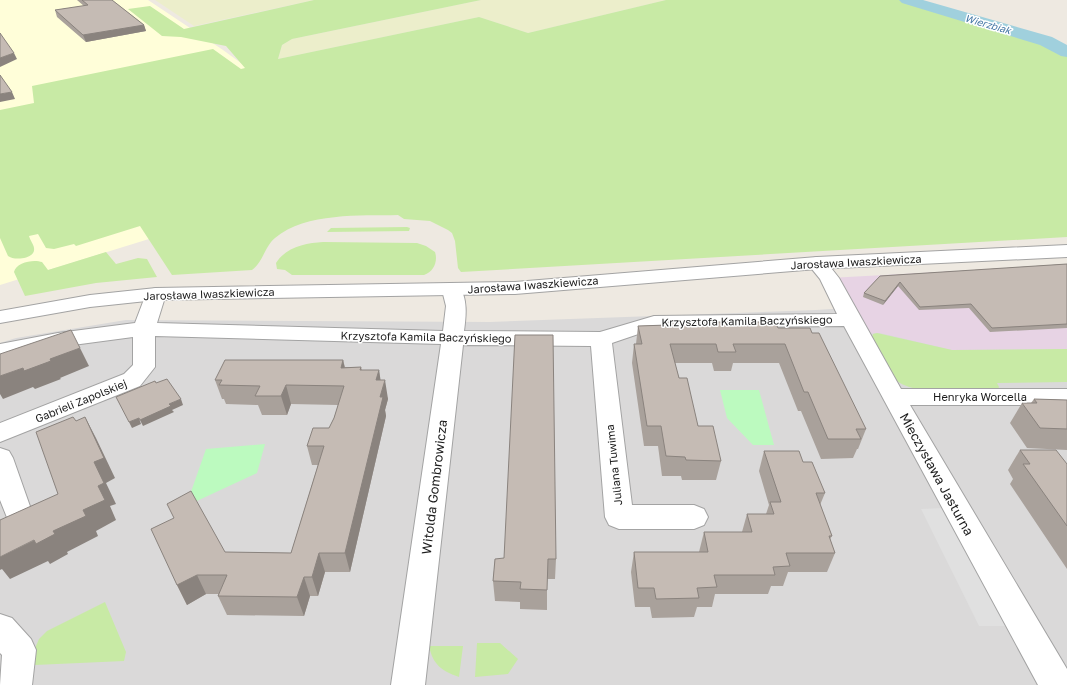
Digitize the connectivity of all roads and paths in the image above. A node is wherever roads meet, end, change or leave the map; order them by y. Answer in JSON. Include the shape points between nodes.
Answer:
{"nodes":[{"id":1,"x":1067,"y":251,"type":"edge"},
{"id":2,"x":817,"y":263,"type":"junction"},
{"id":3,"x":452,"y":290,"type":"junction"},
{"id":4,"x":156,"y":294,"type":"junction"},
{"id":5,"x":0,"y":317,"type":"edge"},
{"id":6,"x":851,"y":320,"type":"junction"},
{"id":7,"x":144,"y":329,"type":"junction"},
{"id":8,"x":453,"y":338,"type":"junction"},
{"id":9,"x":601,"y":339,"type":"junction"},
{"id":10,"x":0,"y":351,"type":"edge"},
{"id":11,"x":894,"y":397,"type":"junction"},
{"id":12,"x":1067,"y":398,"type":"edge"},
{"id":13,"x":0,"y":433,"type":"edge"},
{"id":14,"x":0,"y":458,"type":"edge"},
{"id":15,"x":18,"y":512,"type":"edge"},
{"id":16,"x":694,"y":517,"type":"dead end"},
{"id":17,"x":0,"y":629,"type":"edge"},
{"id":18,"x":15,"y":685,"type":"edge"},
{"id":19,"x":408,"y":685,"type":"edge"},
{"id":20,"x":1057,"y":685,"type":"edge"}],
"edges":[{"from":1,"to":2,"type":"street","name":"Jarosława Iwaszkiewicza"},
{"from":2,"to":3,"type":"street","name":"Jarosława Iwaszkiewicza","via":[[515,288]]},
{"from":2,"to":6,"type":"street","name":"Mieczysława Jasturna","via":[[829,278]]},
{"from":3,"to":4,"type":"street","name":"Jarosława Iwaszkiewicza"},
{"from":3,"to":8,"type":"street","name":"Witolda Gombrowicza","via":[[456,306]]},
{"from":4,"to":5,"type":"street","name":"Jarosława Iwaszkiewicza","via":[[90,301]]},
{"from":4,"to":7,"type":"street","name":"Gabrieli Zapolskiej"},
{"from":6,"to":9,"type":"street","name":"Krzysztofa Kamila Baczyńskiego","via":[[654,322]]},
{"from":6,"to":11,"type":"street","name":"Mieczysława Jasturna"},
{"from":7,"to":8,"type":"street","name":"Krzysztofa Kamila Baczyńskiego"},
{"from":7,"to":10,"type":"street","name":"Krzysztofa Kamila Baczyńskiego","via":[[58,340]]},
{"from":7,"to":13,"type":"street","name":"Gabrieli Zapolskiej","via":[[144,367],[132,380]]},
{"from":8,"to":9,"type":"street","name":"Krzysztofa Kamila Baczyńskiego"},
{"from":8,"to":19,"type":"street","name":"Witolda Gombrowicza"},
{"from":9,"to":16,"type":"street","name":"Juliana Tuwima","via":[[619,517]]},
{"from":11,"to":12,"type":"street","name":"Henryka Worcella"},
{"from":11,"to":20,"type":"street","name":"Mieczysława Jasturna"},
{"from":14,"to":15,"type":"street"},
{"from":17,"to":18,"type":"street","via":[[19,650]]}]}
